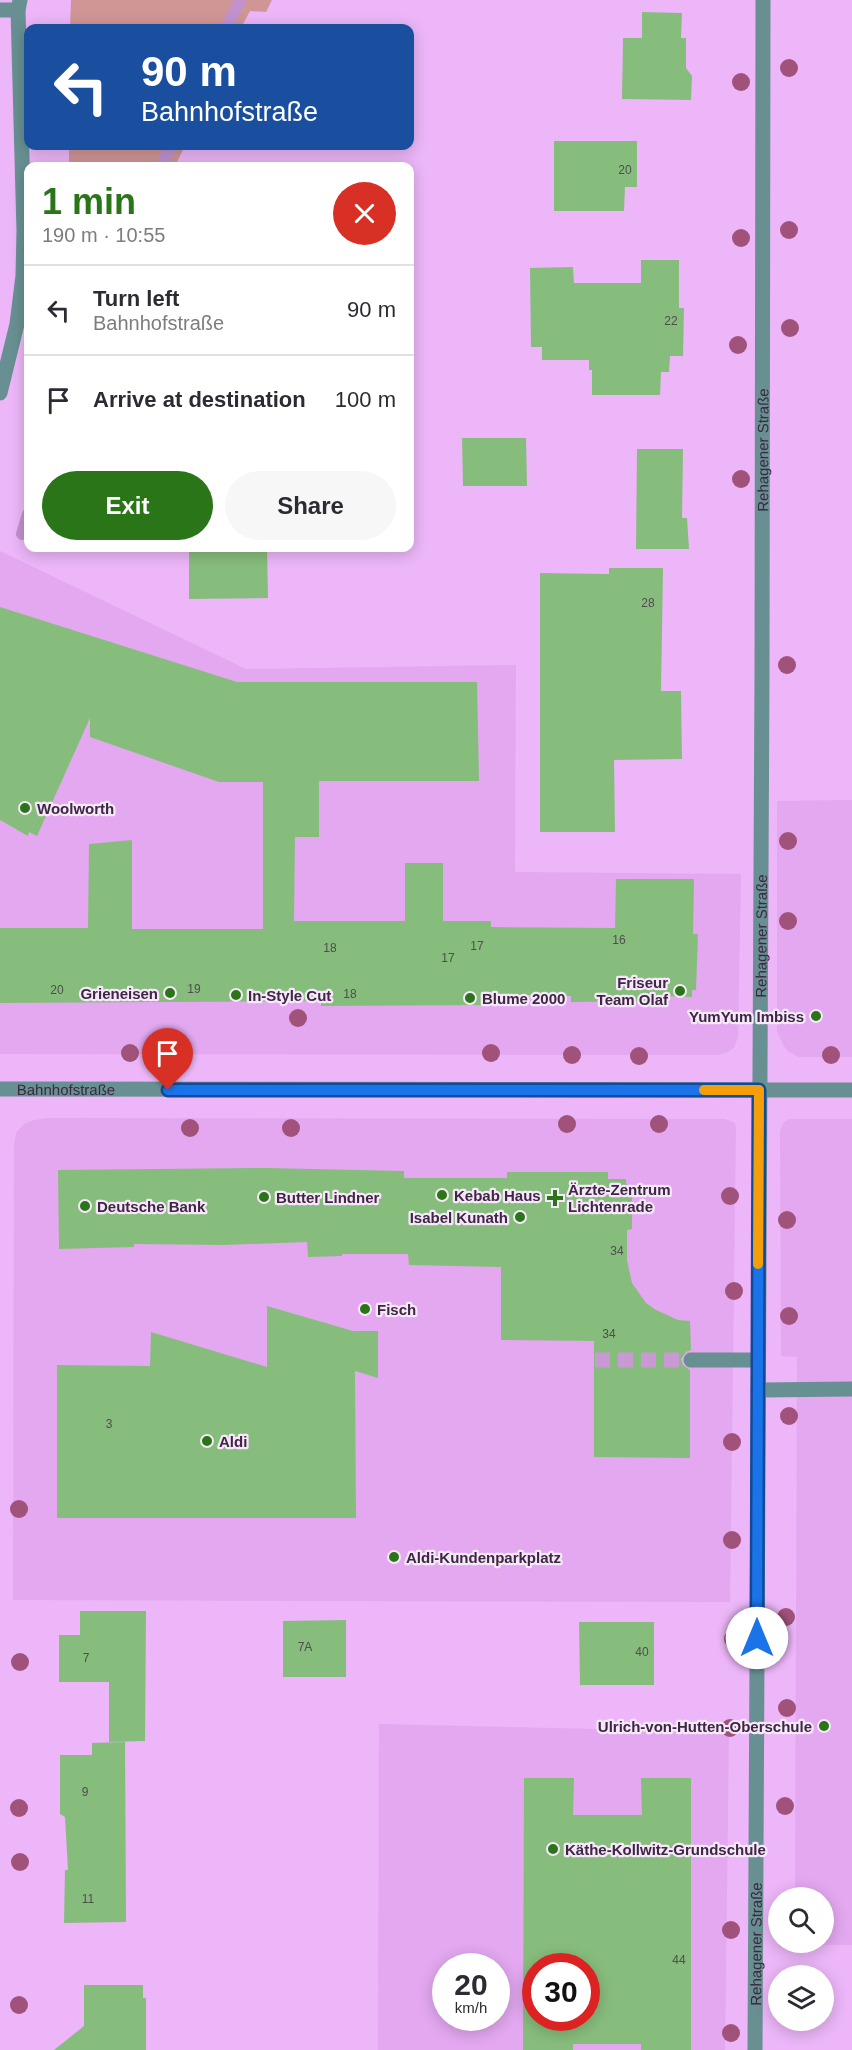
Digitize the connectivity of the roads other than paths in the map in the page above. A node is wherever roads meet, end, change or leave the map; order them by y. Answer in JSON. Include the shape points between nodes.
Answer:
{"nodes":[{"id":1,"x":763,"y":0,"type":"edge"},
{"id":2,"x":19,"y":5,"type":"edge"},
{"id":3,"x":0,"y":10,"type":"edge"},
{"id":4,"x":0,"y":393,"type":"edge"},
{"id":5,"x":0,"y":1089,"type":"edge"},
{"id":6,"x":759,"y":1090,"type":"junction"},
{"id":7,"x":852,"y":1090,"type":"edge"},
{"id":8,"x":691,"y":1360,"type":"tunnel mouth"},
{"id":9,"x":758,"y":1360,"type":"junction"},
{"id":10,"x":852,"y":1389,"type":"edge"},
{"id":11,"x":758,"y":1390,"type":"junction"},
{"id":12,"x":755,"y":2050,"type":"edge"}],
"edges":[{"from":1,"to":6,"type":"street","name":"Rehagener Straße"},
{"from":2,"to":3,"type":"street"},
{"from":2,"to":4,"type":"street","via":[[23,276],[17,324]]},
{"from":5,"to":6,"type":"street","name":"Bahnhofstraße"},
{"from":6,"to":7,"type":"street","name":"Bahnhofstraße"},
{"from":6,"to":9,"type":"street","name":"Rehagener Straße"},
{"from":8,"to":9,"type":"street"},
{"from":9,"to":11,"type":"street","name":"Rehagener Straße"},
{"from":10,"to":11,"type":"street"},
{"from":11,"to":12,"type":"street","name":"Rehagener Straße"}]}
